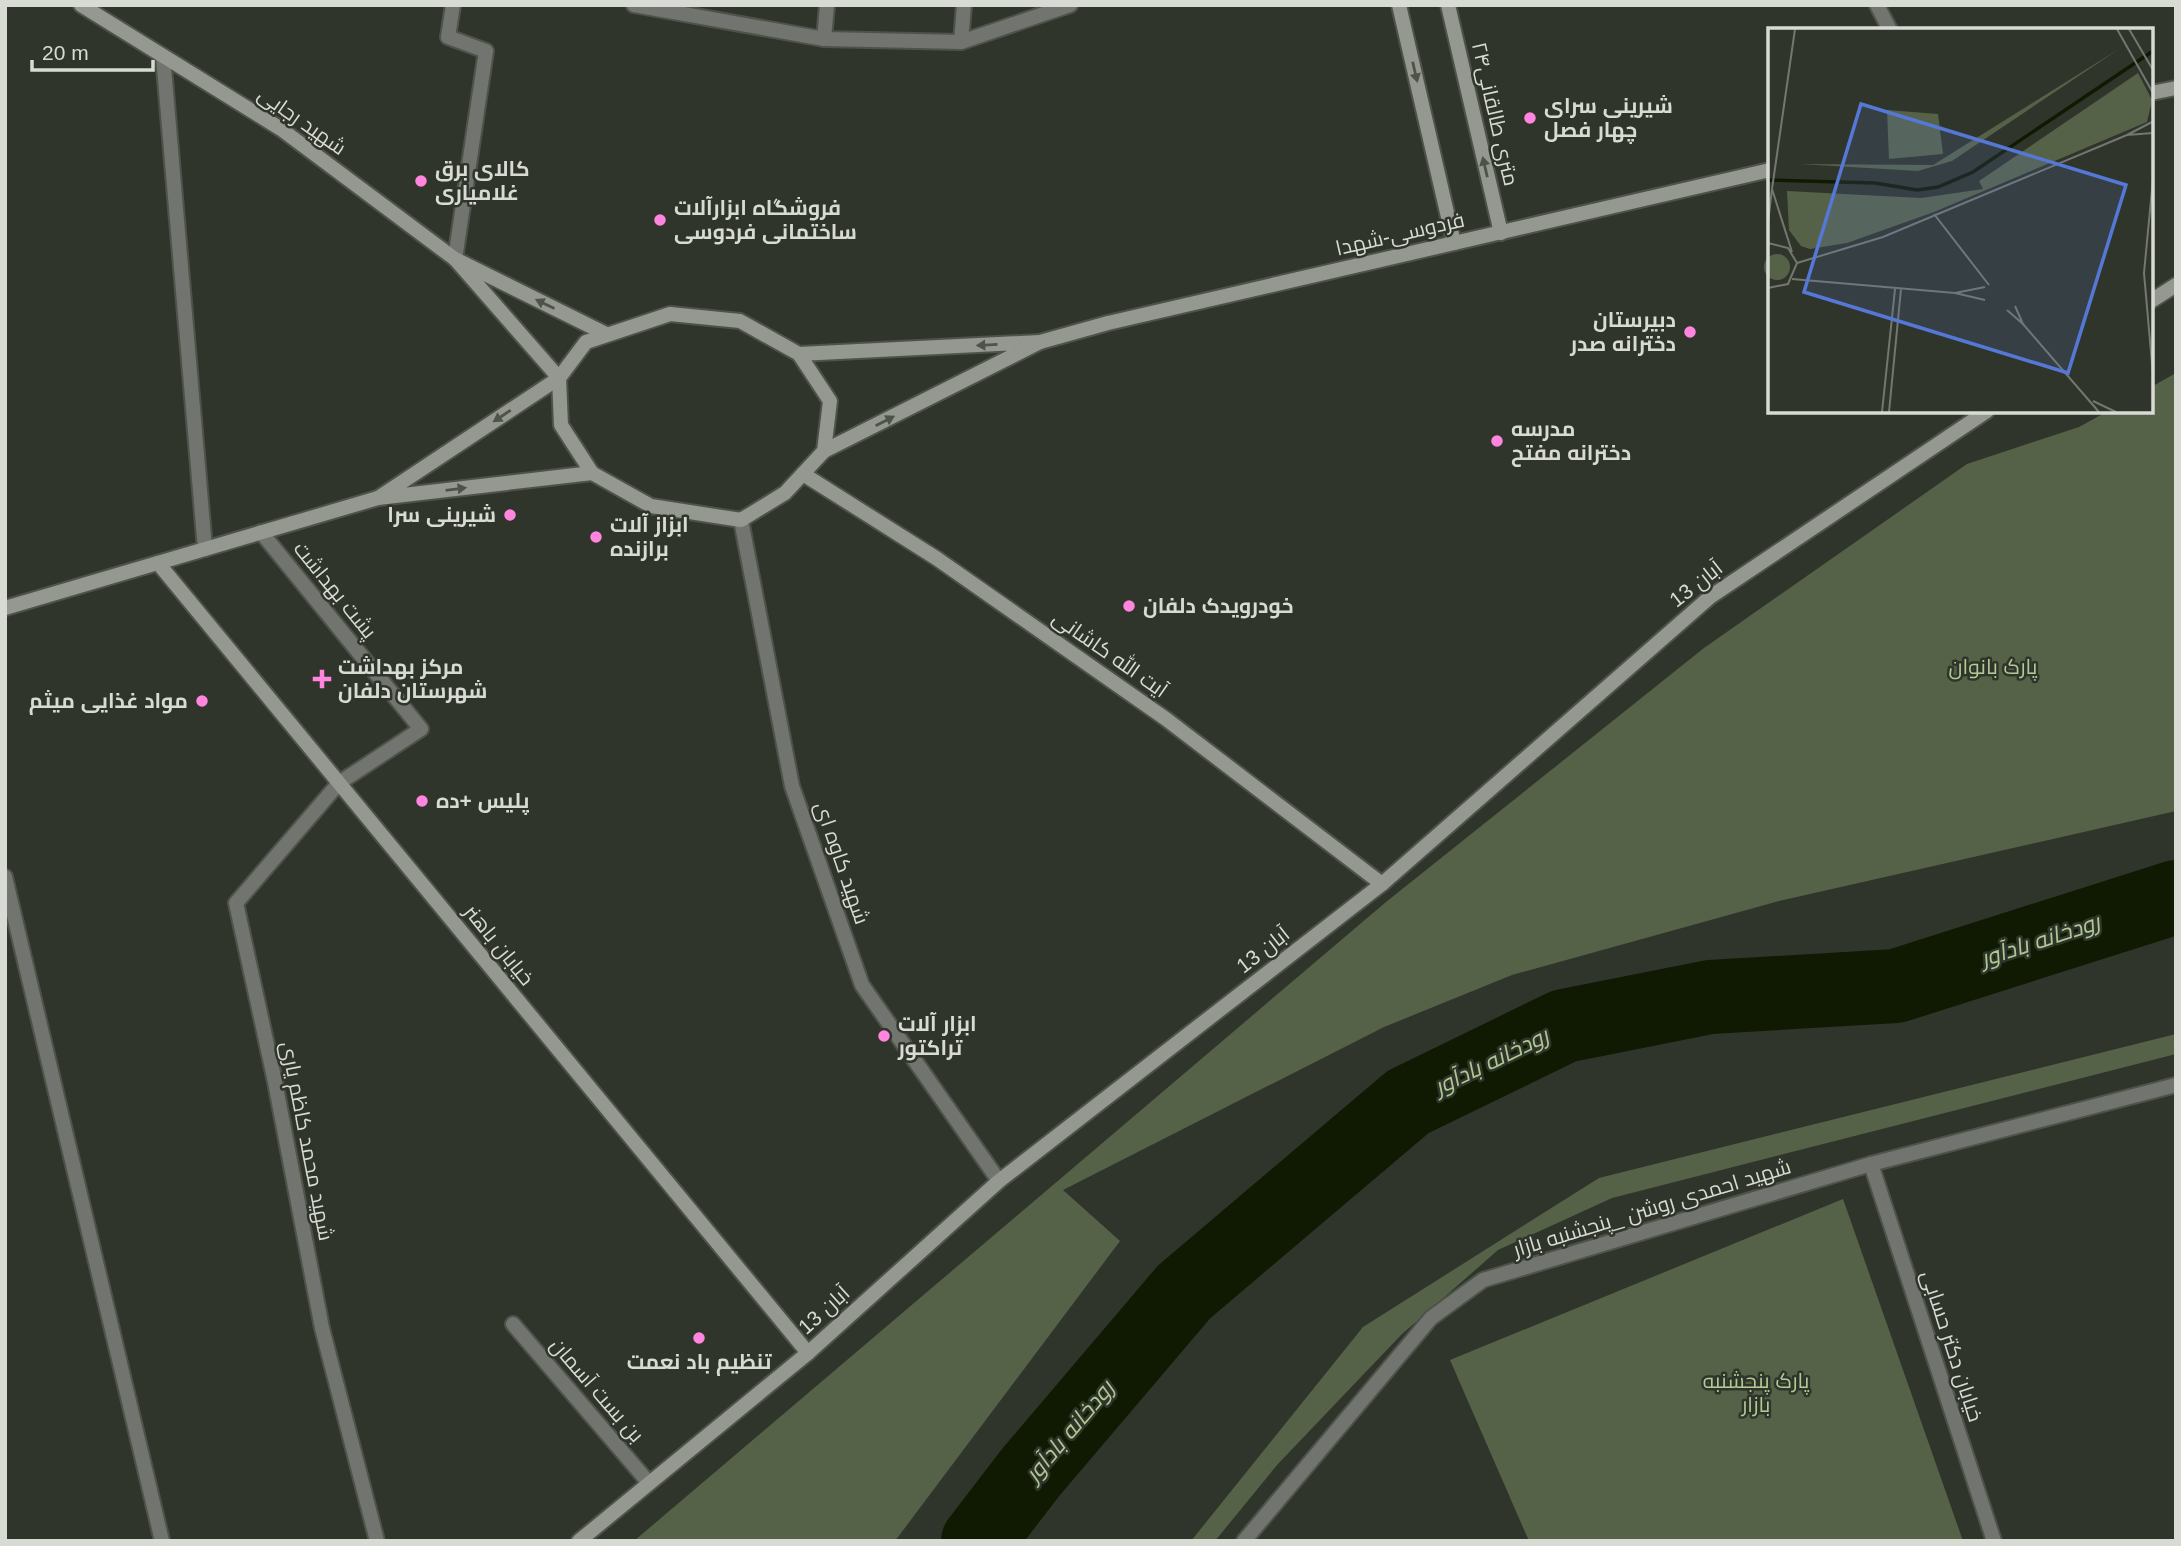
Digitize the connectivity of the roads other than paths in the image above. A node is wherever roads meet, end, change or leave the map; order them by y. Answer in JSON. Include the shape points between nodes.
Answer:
{"nodes":[{"id":1,"x":81,"y":5,"type":"edge"},
{"id":2,"x":453,"y":5,"type":"edge"},
{"id":3,"x":634,"y":5,"type":"edge"},
{"id":4,"x":827,"y":5,"type":"edge"},
{"id":5,"x":964,"y":5,"type":"edge"},
{"id":6,"x":1070,"y":5,"type":"edge"},
{"id":7,"x":1399,"y":5,"type":"edge"},
{"id":8,"x":1448,"y":5,"type":"edge"},
{"id":9,"x":1877,"y":5,"type":"edge"},
{"id":10,"x":1889,"y":28,"type":"edge"},
{"id":11,"x":824,"y":39,"type":"junction"},
{"id":12,"x":961,"y":42,"type":"junction"},
{"id":13,"x":163,"y":56,"type":"junction"},
{"id":14,"x":2176,"y":88,"type":"edge"},
{"id":15,"x":2153,"y":93,"type":"edge"},
{"id":16,"x":1768,"y":170,"type":"edge"},
{"id":17,"x":1501,"y":233,"type":"junction"},
{"id":18,"x":1454,"y":243,"type":"junction"},
{"id":19,"x":455,"y":259,"type":"junction"},
{"id":20,"x":2176,"y":285,"type":"edge"},
{"id":21,"x":2153,"y":300,"type":"edge"},
{"id":22,"x":606,"y":334,"type":"junction"},
{"id":23,"x":1040,"y":342,"type":"junction"},
{"id":24,"x":799,"y":354,"type":"junction"},
{"id":25,"x":559,"y":378,"type":"junction"},
{"id":26,"x":1984,"y":413,"type":"edge"},
{"id":27,"x":824,"y":451,"type":"junction"},
{"id":28,"x":592,"y":473,"type":"junction"},
{"id":29,"x":803,"y":474,"type":"junction"},
{"id":30,"x":378,"y":498,"type":"junction"},
{"id":31,"x":741,"y":520,"type":"junction"},
{"id":32,"x":261,"y":532,"type":"junction"},
{"id":33,"x":205,"y":549,"type":"junction"},
{"id":34,"x":158,"y":562,"type":"junction"},
{"id":35,"x":5,"y":608,"type":"edge"},
{"id":36,"x":339,"y":783,"type":"junction"},
{"id":37,"x":5,"y":877,"type":"edge"},
{"id":38,"x":1381,"y":884,"type":"junction"},
{"id":39,"x":2176,"y":1085,"type":"edge"},
{"id":40,"x":1871,"y":1164,"type":"junction"},
{"id":41,"x":999,"y":1181,"type":"junction"},
{"id":42,"x":513,"y":1324,"type":"dead end"},
{"id":43,"x":808,"y":1353,"type":"junction"},
{"id":44,"x":649,"y":1483,"type":"junction"},
{"id":45,"x":162,"y":1541,"type":"edge"},
{"id":46,"x":377,"y":1541,"type":"edge"},
{"id":47,"x":579,"y":1541,"type":"edge"},
{"id":48,"x":1244,"y":1541,"type":"edge"},
{"id":49,"x":1994,"y":1541,"type":"edge"}],
"edges":[{"from":1,"to":13,"type":"main road","name":"شهید رجایی"},
{"from":2,"to":19,"type":"street","via":[[448,37],[486,51]]},
{"from":3,"to":11,"type":"street"},
{"from":4,"to":11,"type":"street"},
{"from":5,"to":12,"type":"street"},
{"from":6,"to":12,"type":"street"},
{"from":7,"to":18,"type":"main road","one_way":true},
{"from":17,"to":8,"type":"main road","name":"۲۴متری طالقانی","one_way":true},
{"from":9,"to":10,"type":"street"},
{"from":11,"to":12,"type":"street"},
{"from":13,"to":19,"type":"main road","name":"شهید رجایی","via":[[281,129]]},
{"from":13,"to":33,"type":"street"},
{"from":14,"to":15,"type":"main road"},
{"from":16,"to":17,"type":"main road","name":"فردوسی-شهدا"},
{"from":17,"to":18,"type":"main road","name":"فردوسی-شهدا"},
{"from":18,"to":23,"type":"main road","name":"فردوسی-شهدا"},
{"from":22,"to":19,"type":"main road","one_way":true},
{"from":19,"to":25,"type":"main road"},
{"from":20,"to":21,"type":"main road"},
{"from":22,"to":24,"type":"main road","via":[[670,314],[740,321]]},
{"from":22,"to":25,"type":"main road","via":[[586,342]]},
{"from":23,"to":24,"type":"main road","one_way":true},
{"from":27,"to":23,"type":"main road","one_way":true},
{"from":24,"to":27,"type":"main road","via":[[830,401]]},
{"from":25,"to":28,"type":"main road","via":[[561,425]]},
{"from":25,"to":30,"type":"main road","one_way":true},
{"from":26,"to":38,"type":"main road","name":"13 آبان","via":[[1710,597]]},
{"from":27,"to":29,"type":"main road"},
{"from":30,"to":28,"type":"main road","one_way":true},
{"from":28,"to":31,"type":"main road","via":[[651,506]]},
{"from":29,"to":31,"type":"main road","via":[[785,493]]},
{"from":29,"to":38,"type":"main road","name":"آیت الله کاشانی","via":[[936,558],[1166,719]]},
{"from":30,"to":32,"type":"main road"},
{"from":31,"to":41,"type":"street","name":"شهید کاوه ای","via":[[792,786],[862,985]]},
{"from":32,"to":33,"type":"main road"},
{"from":32,"to":36,"type":"street","name":"پشت بهداشت","via":[[421,729]]},
{"from":33,"to":34,"type":"main road"},
{"from":34,"to":35,"type":"main road"},
{"from":34,"to":36,"type":"main road","name":"خیابان باهنر"},
{"from":36,"to":43,"type":"main road","name":"خیابان باهنر"},
{"from":36,"to":46,"type":"street","name":"شهید محمد کاظم یاری","via":[[236,904],[322,1328]]},
{"from":37,"to":45,"type":"street"},
{"from":38,"to":41,"type":"main road","name":"13 آبان"},
{"from":39,"to":40,"type":"street","name":"شهید احمدی روشن _پنجشنبه بازار"},
{"from":40,"to":48,"type":"street","name":"شهید احمدی روشن _پنجشنبه بازار","via":[[1483,1280],[1431,1318]]},
{"from":40,"to":49,"type":"street","name":"خیابان دکتر حسابی"},
{"from":41,"to":43,"type":"main road","name":"13 آبان"},
{"from":42,"to":44,"type":"street","name":"بن بست آسمان"},
{"from":43,"to":44,"type":"main road","name":"13 آبان"},
{"from":44,"to":47,"type":"main road","name":"13 آبان"}]}
